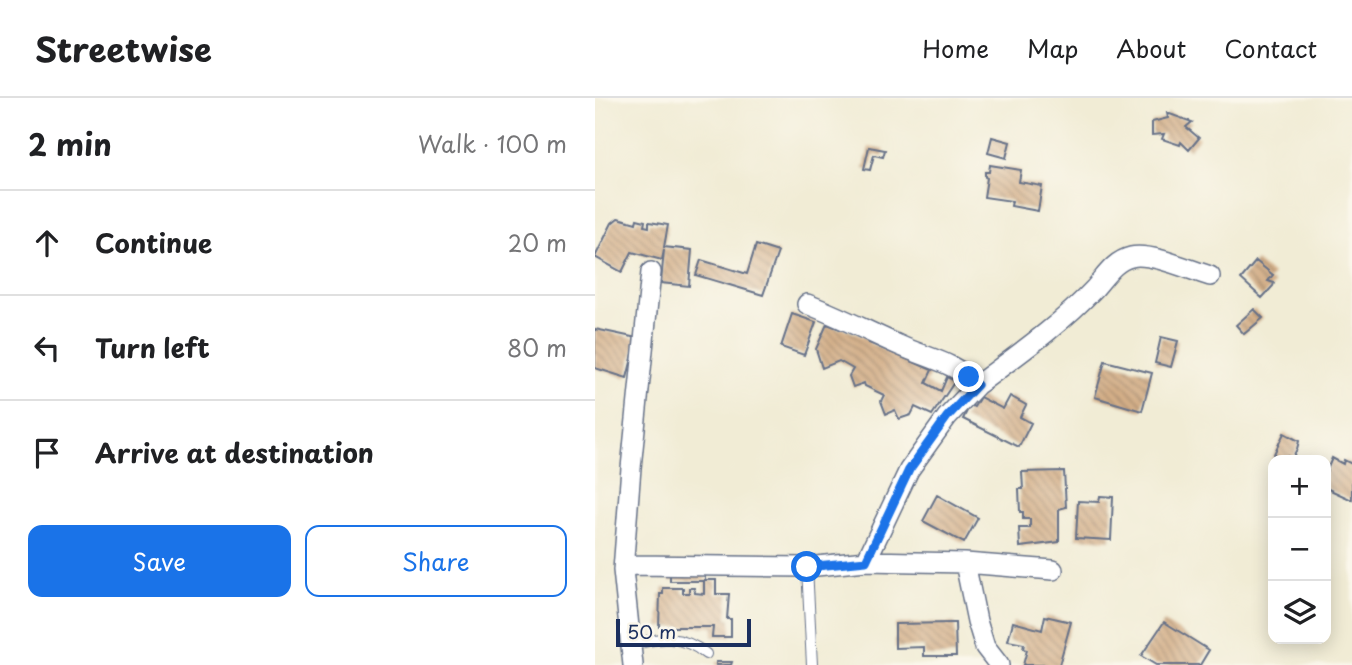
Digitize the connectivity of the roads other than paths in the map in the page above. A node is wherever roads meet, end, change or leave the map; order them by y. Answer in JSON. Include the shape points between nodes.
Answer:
{"nodes":[{"id":1,"x":651,"y":272,"type":"dead end"},
{"id":2,"x":1210,"y":276,"type":"dead end"},
{"id":3,"x":807,"y":304,"type":"dead end"},
{"id":4,"x":977,"y":385,"type":"junction"},
{"id":5,"x":866,"y":561,"type":"junction"},
{"id":6,"x":965,"y":563,"type":"junction"},
{"id":7,"x":807,"y":567,"type":"junction"},
{"id":8,"x":624,"y":570,"type":"junction"},
{"id":9,"x":1053,"y":570,"type":"dead end"},
{"id":10,"x":706,"y":654,"type":"dead end"},
{"id":11,"x":632,"y":655,"type":"edge"},
{"id":12,"x":812,"y":665,"type":"edge"},
{"id":13,"x":999,"y":665,"type":"edge"}],
"edges":[{"from":1,"to":8,"type":"street"},
{"from":2,"to":4,"type":"street","via":[[1146,257],[1121,261],[1065,316]]},
{"from":3,"to":4,"type":"street","via":[[958,368]]},
{"from":4,"to":5,"type":"street","via":[[909,470]]},
{"from":5,"to":6,"type":"street"},
{"from":5,"to":7,"type":"street"},
{"from":6,"to":9,"type":"street"},
{"from":6,"to":13,"type":"street","via":[[985,647]]},
{"from":7,"to":8,"type":"street","via":[[632,565]]},
{"from":7,"to":12,"type":"lane"},
{"from":8,"to":11,"type":"street"},
{"from":10,"to":11,"type":"lane","via":[[686,641],[650,639]]}]}
